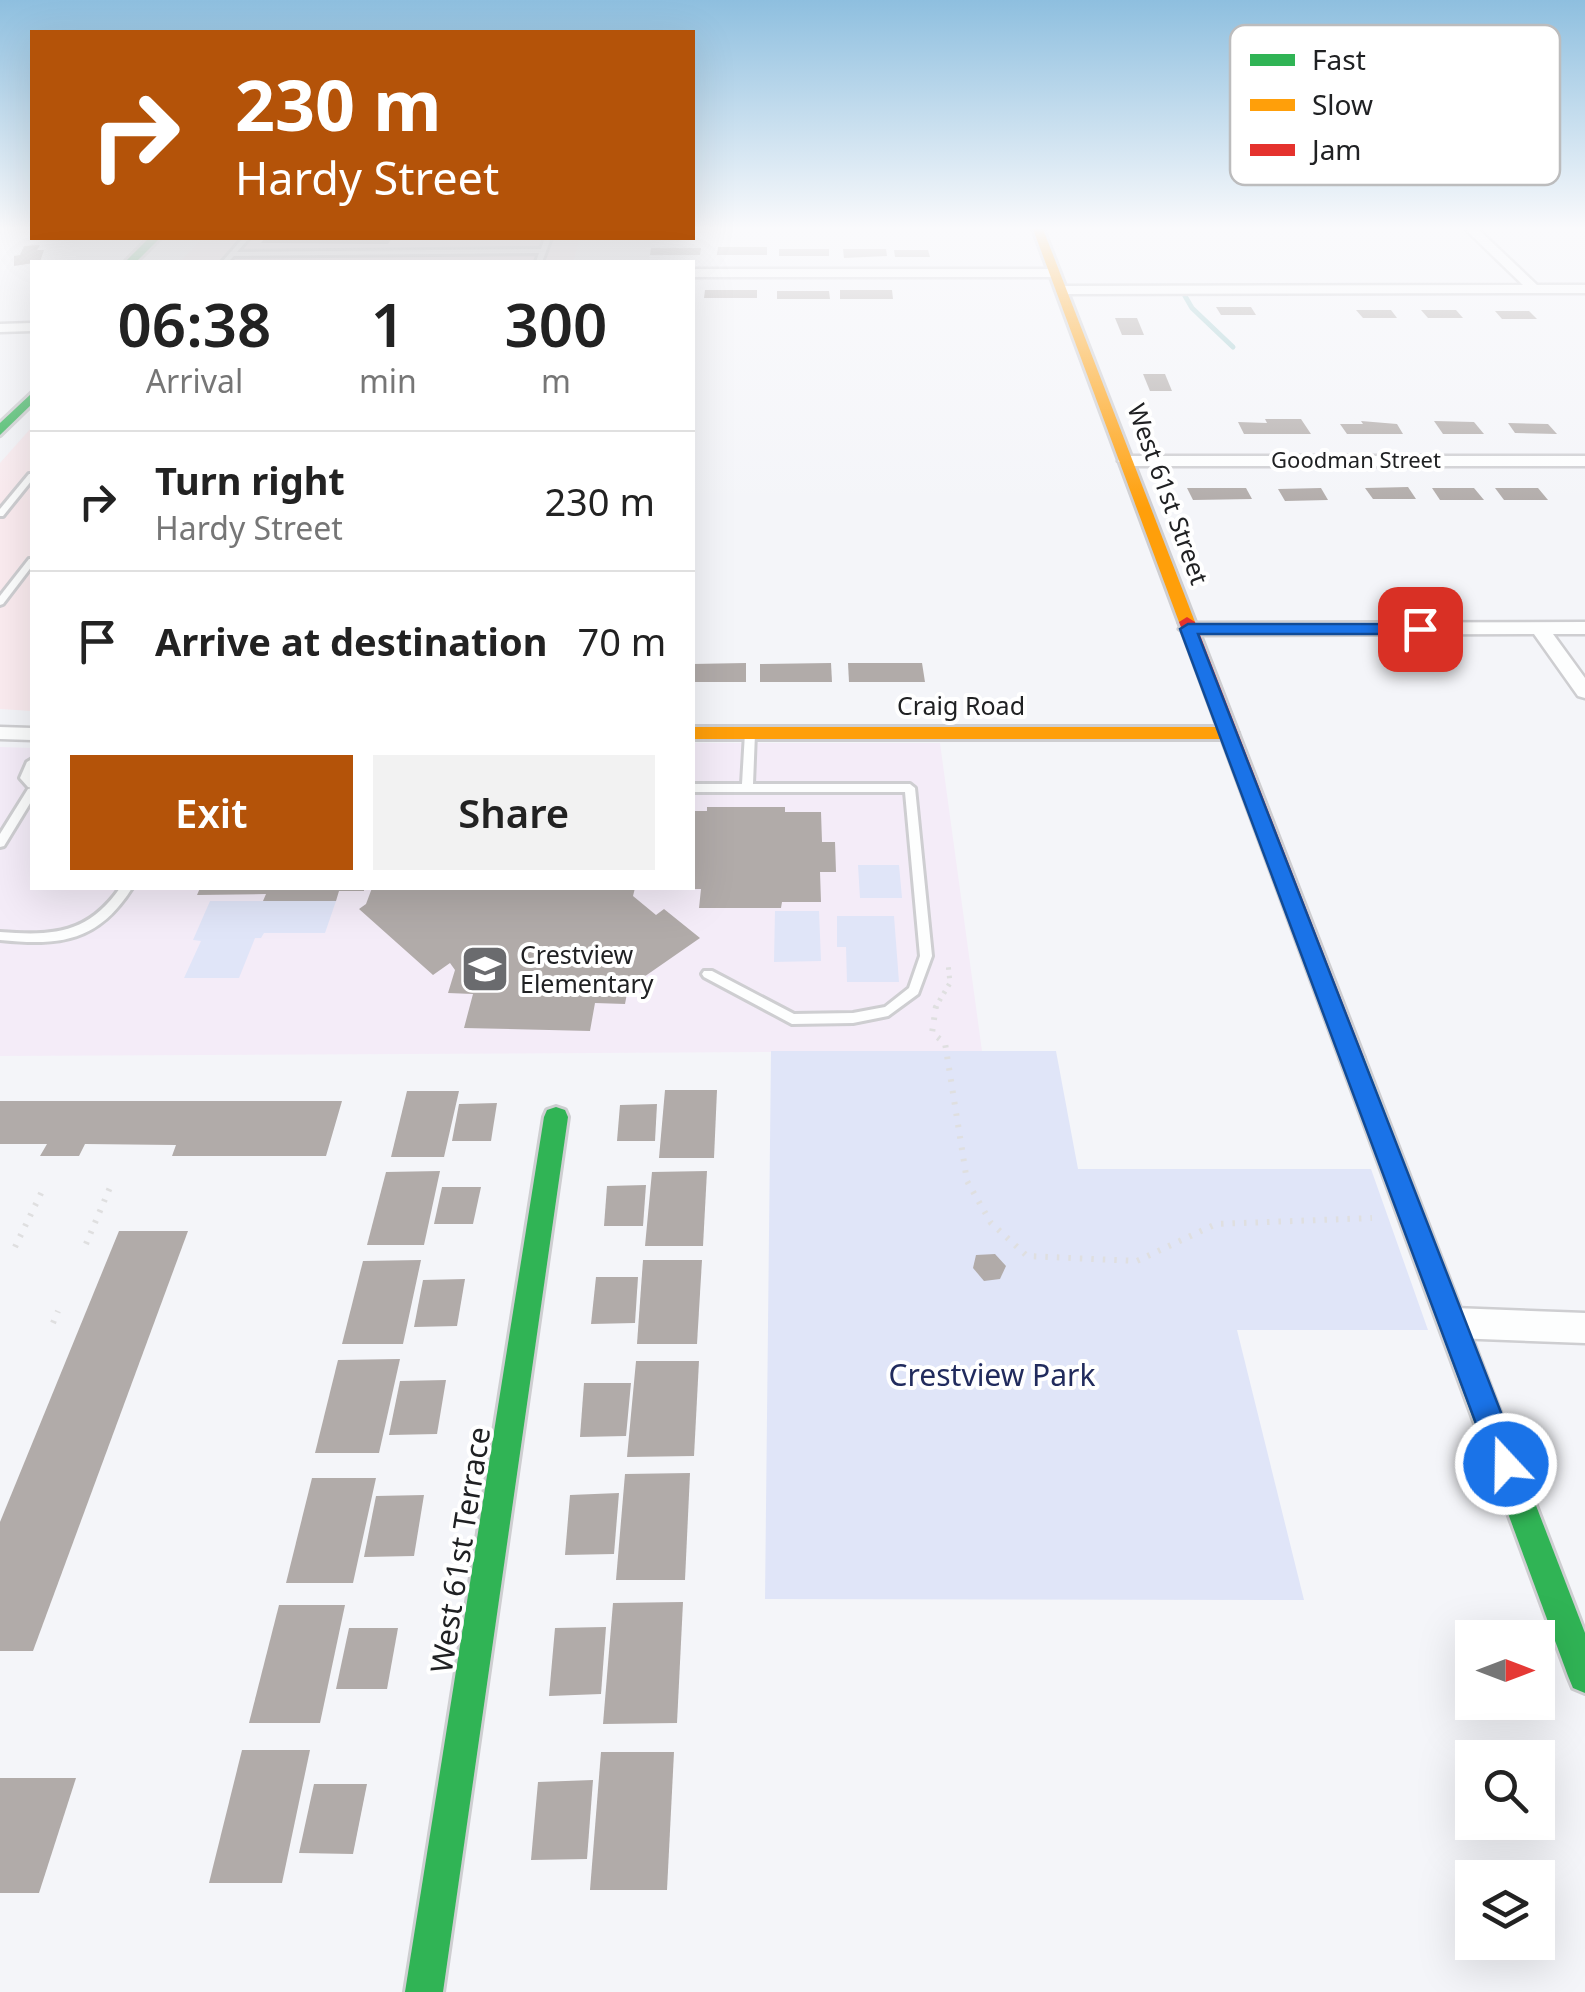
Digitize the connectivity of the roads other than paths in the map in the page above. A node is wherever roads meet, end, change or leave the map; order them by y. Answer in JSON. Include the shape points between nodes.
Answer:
{"nodes":[{"id":1,"x":1074,"y":322,"type":"edge"},
{"id":2,"x":30,"y":327,"type":"edge"},
{"id":3,"x":0,"y":328,"type":"edge"},
{"id":4,"x":30,"y":399,"type":"edge"},
{"id":5,"x":0,"y":432,"type":"edge"},
{"id":6,"x":1126,"y":460,"type":"junction"},
{"id":7,"x":1585,"y":460,"type":"edge"},
{"id":8,"x":30,"y":481,"type":"edge"},
{"id":9,"x":0,"y":514,"type":"edge"},
{"id":10,"x":30,"y":564,"type":"edge"},
{"id":11,"x":0,"y":602,"type":"edge"},
{"id":12,"x":1585,"y":628,"type":"edge"},
{"id":13,"x":1188,"y":629,"type":"junction"},
{"id":14,"x":1540,"y":629,"type":"junction"},
{"id":15,"x":1585,"y":692,"type":"edge"},
{"id":16,"x":0,"y":733,"type":"edge"},
{"id":17,"x":695,"y":733,"type":"edge"},
{"id":18,"x":750,"y":733,"type":"junction"},
{"id":19,"x":1228,"y":733,"type":"junction"},
{"id":20,"x":30,"y":734,"type":"edge"},
{"id":21,"x":695,"y":788,"type":"edge"},
{"id":22,"x":747,"y":788,"type":"junction"},
{"id":23,"x":30,"y":792,"type":"edge"},
{"id":24,"x":0,"y":843,"type":"edge"},
{"id":25,"x":125,"y":890,"type":"edge"},
{"id":26,"x":0,"y":936,"type":"edge"},
{"id":27,"x":708,"y":974,"type":"dead end"},
{"id":28,"x":556,"y":1117,"type":"dead end"},
{"id":29,"x":1454,"y":1323,"type":"junction"},
{"id":30,"x":1585,"y":1328,"type":"edge"},
{"id":31,"x":1585,"y":1676,"type":"edge"},
{"id":32,"x":424,"y":1992,"type":"edge"}],
"edges":[{"from":1,"to":6,"type":"main road","name":"West 61st Street"},
{"from":2,"to":3,"type":"street"},
{"from":4,"to":5,"type":"main road"},
{"from":6,"to":7,"type":"street","name":"Goodman Street"},
{"from":6,"to":13,"type":"main road","name":"West 61st Street"},
{"from":8,"to":9,"type":"lane"},
{"from":10,"to":11,"type":"lane"},
{"from":12,"to":14,"type":"street"},
{"from":13,"to":14,"type":"street"},
{"from":13,"to":19,"type":"main road","name":"West 61st Street"},
{"from":14,"to":15,"type":"street"},
{"from":16,"to":20,"type":"street"},
{"from":17,"to":18,"type":"main road","name":"Craig Road"},
{"from":18,"to":19,"type":"main road","name":"Craig Road"},
{"from":18,"to":22,"type":"lane"},
{"from":19,"to":29,"type":"main road","name":"West 61st Street"},
{"from":21,"to":22,"type":"lane"},
{"from":22,"to":27,"type":"lane","via":[[910,788],[926,956],[914,991],[888,1011],[852,1018],[792,1019]]},
{"from":23,"to":24,"type":"lane"},
{"from":25,"to":26,"type":"lane","via":[[90,929]]},
{"from":28,"to":32,"type":"main road","name":"West 61st Terrace"},
{"from":29,"to":30,"type":"street"},
{"from":29,"to":31,"type":"main road","name":"West 61st Street"}]}
